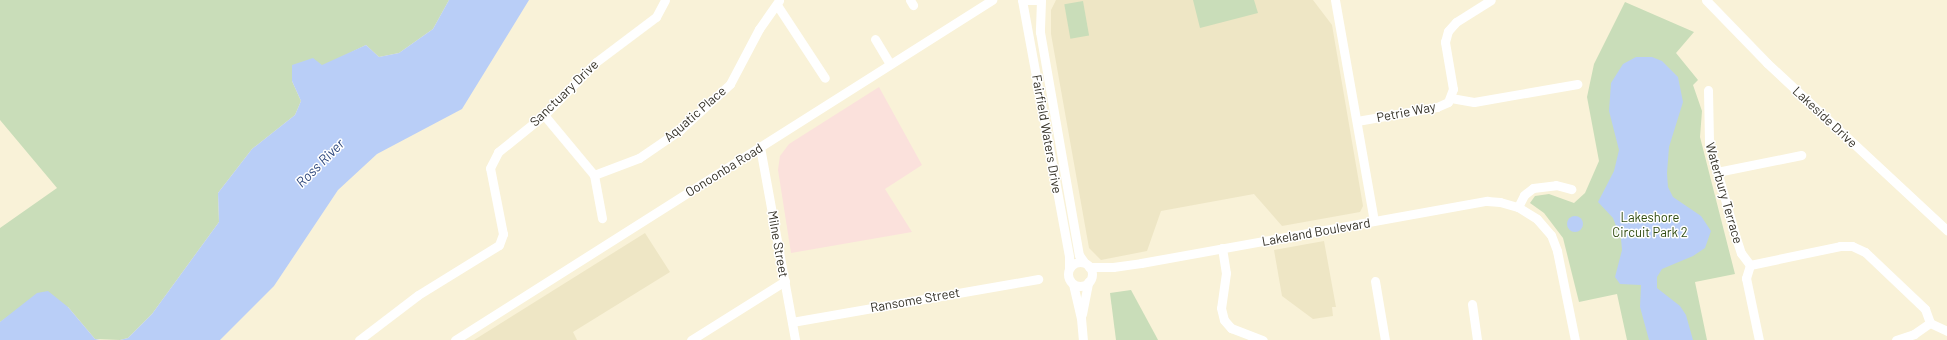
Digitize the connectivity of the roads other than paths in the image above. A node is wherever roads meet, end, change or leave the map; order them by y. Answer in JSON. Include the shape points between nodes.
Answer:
{"nodes":[{"id":1,"x":665,"y":0,"type":"edge"},
{"id":2,"x":992,"y":0,"type":"edge"},
{"id":3,"x":1022,"y":0,"type":"edge"},
{"id":4,"x":1037,"y":0,"type":"edge"},
{"id":5,"x":1041,"y":0,"type":"edge"},
{"id":6,"x":1335,"y":0,"type":"edge"},
{"id":7,"x":1492,"y":0,"type":"edge"},
{"id":8,"x":1706,"y":0,"type":"edge"},
{"id":9,"x":778,"y":2,"type":"edge"},
{"id":10,"x":875,"y":39,"type":"dead end"},
{"id":11,"x":890,"y":64,"type":"junction"},
{"id":12,"x":824,"y":78,"type":"dead end"},
{"id":13,"x":1577,"y":84,"type":"dead end"},
{"id":14,"x":1708,"y":90,"type":"dead end"},
{"id":15,"x":1451,"y":98,"type":"junction"},
{"id":16,"x":544,"y":115,"type":"junction"},
{"id":17,"x":1357,"y":121,"type":"junction"},
{"id":18,"x":760,"y":147,"type":"junction"},
{"id":19,"x":1801,"y":155,"type":"dead end"},
{"id":20,"x":1717,"y":172,"type":"junction"},
{"id":21,"x":594,"y":175,"type":"junction"},
{"id":22,"x":1571,"y":189,"type":"dead end"},
{"id":23,"x":1518,"y":207,"type":"junction"},
{"id":24,"x":602,"y":218,"type":"dead end"},
{"id":25,"x":1374,"y":221,"type":"junction"},
{"id":26,"x":1947,"y":230,"type":"edge"},
{"id":27,"x":1222,"y":248,"type":"junction"},
{"id":28,"x":1087,"y":264,"type":"junction"},
{"id":29,"x":1750,"y":265,"type":"junction"},
{"id":30,"x":1113,"y":267,"type":"junction"},
{"id":31,"x":1069,"y":268,"type":"junction"},
{"id":32,"x":1038,"y":279,"type":"dead end"},
{"id":33,"x":1090,"y":280,"type":"junction"},
{"id":34,"x":1375,"y":281,"type":"dead end"},
{"id":35,"x":785,"y":282,"type":"junction"},
{"id":36,"x":1073,"y":284,"type":"junction"},
{"id":37,"x":1472,"y":304,"type":"dead end"},
{"id":38,"x":1081,"y":318,"type":"junction"},
{"id":39,"x":792,"y":322,"type":"junction"},
{"id":40,"x":1930,"y":323,"type":"junction"},
{"id":41,"x":1947,"y":331,"type":"edge"},
{"id":42,"x":359,"y":340,"type":"edge"},
{"id":43,"x":455,"y":340,"type":"edge"},
{"id":44,"x":691,"y":340,"type":"edge"},
{"id":45,"x":795,"y":340,"type":"edge"},
{"id":46,"x":1083,"y":340,"type":"edge"},
{"id":47,"x":1263,"y":340,"type":"edge"},
{"id":48,"x":1385,"y":340,"type":"edge"},
{"id":49,"x":1477,"y":340,"type":"edge"},
{"id":50,"x":1575,"y":340,"type":"edge"},
{"id":51,"x":1759,"y":340,"type":"edge"},
{"id":52,"x":1896,"y":340,"type":"edge"}],
"edges":[{"from":1,"to":16,"type":"street","name":"Sanctuary Drive","via":[[656,17],[596,62]]},
{"from":2,"to":11,"type":"street","name":"Oonoonba Road"},
{"from":3,"to":4,"type":"street"},
{"from":3,"to":31,"type":"street","name":"Fairfield Waters Drive"},
{"from":5,"to":28,"type":"street","name":"Fairfield Waters Drive","via":[[1040,32],[1079,255]]},
{"from":6,"to":17,"type":"street"},
{"from":7,"to":15,"type":"street","name":"Petrie Way","via":[[1456,22],[1446,37]]},
{"from":8,"to":26,"type":"street","name":"Lakeside Drive","via":[[1767,63]]},
{"from":9,"to":12,"type":"street"},
{"from":9,"to":21,"type":"street","name":"Aquatic Place","via":[[759,29],[730,84],[680,130],[638,158]]},
{"from":10,"to":11,"type":"street"},
{"from":11,"to":18,"type":"street","name":"Oonoonba Road"},
{"from":13,"to":15,"type":"street","via":[[1474,102]]},
{"from":14,"to":20,"type":"street","name":"Waterbury Terrace","via":[[1707,135]]},
{"from":15,"to":17,"type":"street","name":"Petrie Way","via":[[1437,107]]},
{"from":16,"to":21,"type":"street"},
{"from":16,"to":42,"type":"street","name":"Sanctuary Drive","via":[[498,152],[490,168],[503,234],[499,244],[418,294]]},
{"from":17,"to":25,"type":"street"},
{"from":18,"to":35,"type":"street","name":"Milne Street"},
{"from":18,"to":43,"type":"street","name":"Oonoonba Road"},
{"from":19,"to":20,"type":"street"},
{"from":20,"to":29,"type":"street","name":"Waterbury Terrace","via":[[1741,253]]},
{"from":21,"to":24,"type":"street"},
{"from":22,"to":23,"type":"street","via":[[1556,186],[1533,188],[1524,195]]},
{"from":23,"to":25,"type":"street","name":"Lakeland Boulevard","via":[[1488,201]]},
{"from":23,"to":50,"type":"street","name":"Lakeland Boulevard","via":[[1538,219],[1551,235],[1557,251]]},
{"from":25,"to":27,"type":"street","name":"Lakeland Boulevard"},
{"from":27,"to":30,"type":"street","name":"Lakeland Boulevard"},
{"from":27,"to":47,"type":"street","via":[[1226,273],[1221,308],[1224,320],[1230,328]]},
{"from":28,"to":30,"type":"street","name":"Lakeland Boulevard"},
{"from":28,"to":31,"type":"street","via":[[1074,263]]},
{"from":28,"to":33,"type":"street"},
{"from":29,"to":40,"type":"street","via":[[1840,246],[1852,246],[1865,252],[1925,309]]},
{"from":29,"to":51,"type":"street","via":[[1746,278]]},
{"from":30,"to":33,"type":"street","name":"Lakeland Boulevard"},
{"from":31,"to":36,"type":"street","via":[[1067,275]]},
{"from":32,"to":39,"type":"street","name":"Ransome Street"},
{"from":33,"to":36,"type":"street","via":[[1081,286]]},
{"from":33,"to":38,"type":"street"},
{"from":34,"to":48,"type":"street"},
{"from":35,"to":39,"type":"street","name":"Milne Street"},
{"from":35,"to":44,"type":"street"},
{"from":36,"to":38,"type":"street"},
{"from":37,"to":49,"type":"street"},
{"from":38,"to":46,"type":"street"},
{"from":39,"to":45,"type":"street","name":"Milne Street"},
{"from":40,"to":41,"type":"street"},
{"from":40,"to":52,"type":"street","via":[[1914,334]]}]}
